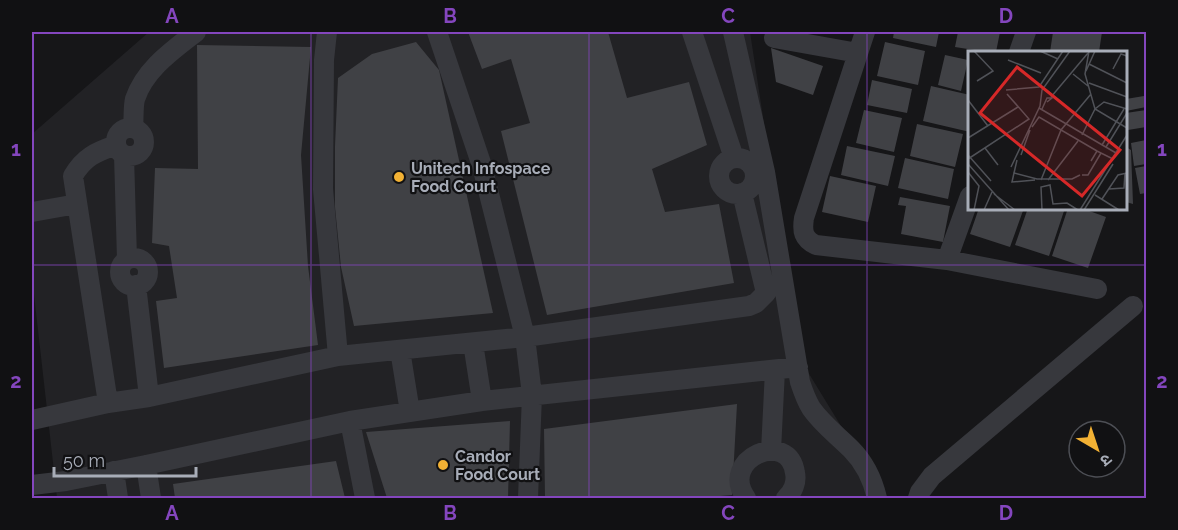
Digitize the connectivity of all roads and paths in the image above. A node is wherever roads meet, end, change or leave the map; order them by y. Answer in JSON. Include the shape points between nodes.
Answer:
{"nodes":[{"id":1,"x":196,"y":32,"type":"edge"},
{"id":2,"x":327,"y":32,"type":"edge"},
{"id":3,"x":437,"y":32,"type":"edge"},
{"id":4,"x":692,"y":32,"type":"edge"},
{"id":5,"x":733,"y":32,"type":"edge"},
{"id":6,"x":865,"y":32,"type":"edge"},
{"id":7,"x":1026,"y":32,"type":"edge"},
{"id":8,"x":774,"y":38,"type":"dead end"},
{"id":9,"x":1018,"y":51,"type":"edge"},
{"id":10,"x":858,"y":53,"type":"junction"},
{"id":11,"x":120,"y":150,"type":"junction"},
{"id":12,"x":734,"y":158,"type":"junction"},
{"id":13,"x":760,"y":173,"type":"junction"},
{"id":14,"x":742,"y":193,"type":"junction"},
{"id":15,"x":968,"y":199,"type":"edge"},
{"id":16,"x":77,"y":204,"type":"junction"},
{"id":17,"x":32,"y":212,"type":"edge"},
{"id":18,"x":947,"y":260,"type":"junction"},
{"id":19,"x":1097,"y":289,"type":"dead end"},
{"id":20,"x":1133,"y":306,"type":"dead end"},
{"id":21,"x":525,"y":337,"type":"junction"},
{"id":22,"x":473,"y":343,"type":"junction"},
{"id":23,"x":400,"y":350,"type":"junction"},
{"id":24,"x":338,"y":356,"type":"junction"},
{"id":25,"x":798,"y":368,"type":"junction"},
{"id":26,"x":775,"y":370,"type":"junction"},
{"id":27,"x":532,"y":395,"type":"junction"},
{"id":28,"x":149,"y":396,"type":"junction"},
{"id":29,"x":482,"y":401,"type":"junction"},
{"id":30,"x":108,"y":403,"type":"junction"},
{"id":31,"x":410,"y":412,"type":"junction"},
{"id":32,"x":32,"y":420,"type":"edge"},
{"id":33,"x":350,"y":421,"type":"junction"},
{"id":34,"x":771,"y":451,"type":"junction"},
{"id":35,"x":146,"y":465,"type":"junction"},
{"id":36,"x":114,"y":471,"type":"junction"},
{"id":37,"x":32,"y":484,"type":"edge"},
{"id":38,"x":118,"y":498,"type":"edge"},
{"id":39,"x":151,"y":498,"type":"edge"},
{"id":40,"x":365,"y":498,"type":"edge"},
{"id":41,"x":528,"y":498,"type":"edge"},
{"id":42,"x":746,"y":498,"type":"edge"},
{"id":43,"x":786,"y":498,"type":"edge"},
{"id":44,"x":877,"y":498,"type":"edge"},
{"id":45,"x":918,"y":498,"type":"edge"}],
"edges":[{"from":1,"to":11,"type":"street","via":[[149,73],[135,100],[133,128],[124,129],[117,136]]},
{"from":2,"to":24,"type":"street","via":[[323,189]]},
{"from":3,"to":21,"type":"street","via":[[482,166]]},
{"from":4,"to":12,"type":"street"},
{"from":5,"to":13,"type":"street"},
{"from":6,"to":10,"type":"street"},
{"from":7,"to":9,"type":"street"},
{"from":8,"to":10,"type":"street"},
{"from":10,"to":18,"type":"street","via":[[804,218],[804,236],[816,245]]},
{"from":11,"to":16,"type":"street","via":[[90,156],[79,165],[73,176]]},
{"from":11,"to":28,"type":"street","via":[[128,260],[121,267],[121,278],[136,285]]},
{"from":12,"to":13,"type":"street","via":[[748,162]]},
{"from":12,"to":14,"type":"street","via":[[722,165],[718,179],[725,191]]},
{"from":13,"to":14,"type":"street"},
{"from":13,"to":25,"type":"street"},
{"from":14,"to":21,"type":"street","via":[[766,293],[756,303]]},
{"from":15,"to":18,"type":"street"},
{"from":16,"to":17,"type":"street"},
{"from":16,"to":30,"type":"street"},
{"from":18,"to":19,"type":"street"},
{"from":20,"to":45,"type":"street","via":[[932,476]]},
{"from":21,"to":22,"type":"street"},
{"from":21,"to":27,"type":"street"},
{"from":22,"to":23,"type":"street"},
{"from":22,"to":29,"type":"street"},
{"from":23,"to":24,"type":"street"},
{"from":23,"to":31,"type":"street"},
{"from":24,"to":28,"type":"street"},
{"from":25,"to":26,"type":"street"},
{"from":25,"to":44,"type":"street","via":[[811,408],[853,450],[875,487]]},
{"from":26,"to":27,"type":"street"},
{"from":26,"to":34,"type":"street"},
{"from":27,"to":29,"type":"street"},
{"from":27,"to":41,"type":"street"},
{"from":28,"to":30,"type":"street"},
{"from":29,"to":31,"type":"street"},
{"from":30,"to":32,"type":"street"},
{"from":31,"to":33,"type":"street"},
{"from":33,"to":35,"type":"street"},
{"from":33,"to":40,"type":"street"},
{"from":34,"to":42,"type":"street","via":[[748,459],[742,469],[740,482]]},
{"from":34,"to":43,"type":"street","via":[[785,453],[794,464],[796,477]]},
{"from":35,"to":36,"type":"street"},
{"from":35,"to":39,"type":"street"},
{"from":36,"to":37,"type":"street"},
{"from":36,"to":38,"type":"street"}]}
